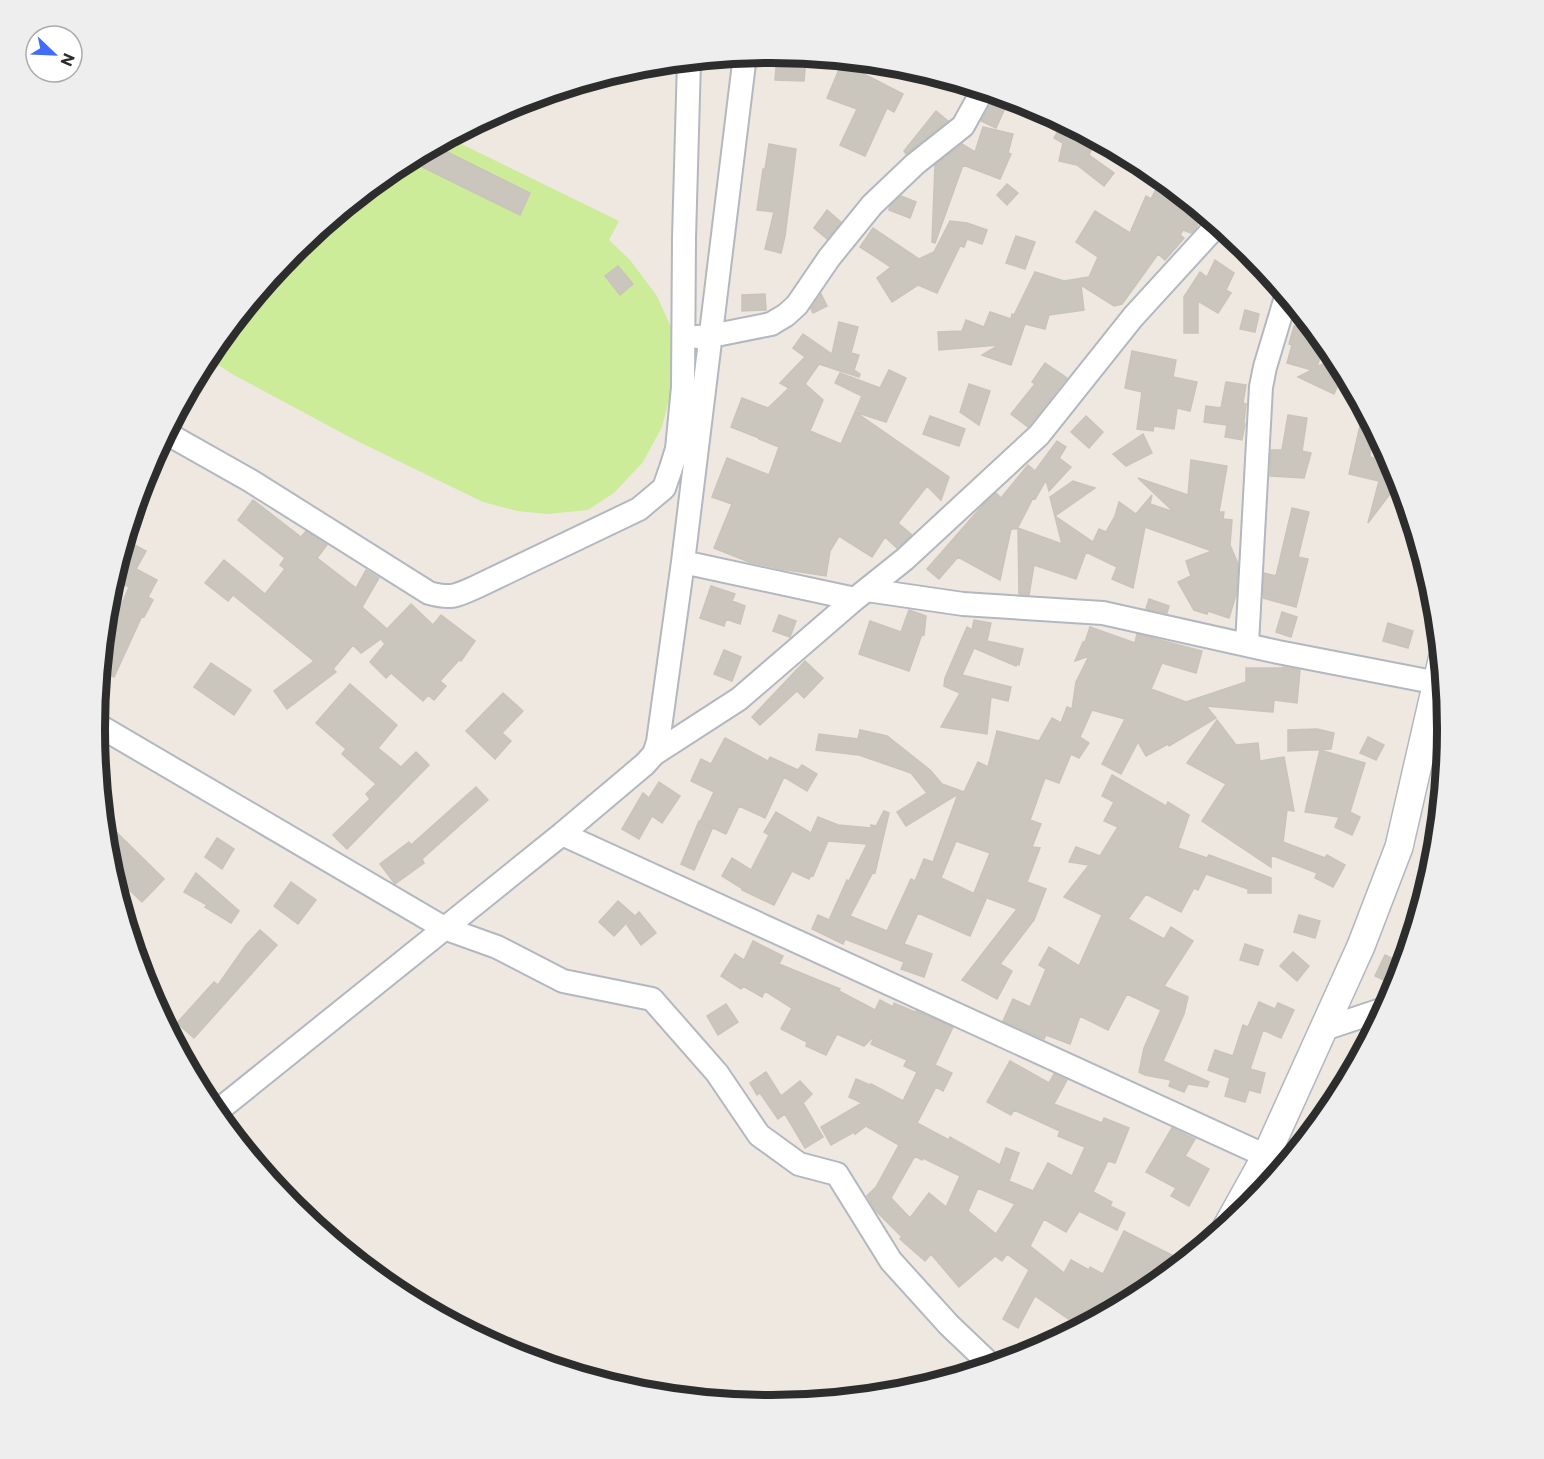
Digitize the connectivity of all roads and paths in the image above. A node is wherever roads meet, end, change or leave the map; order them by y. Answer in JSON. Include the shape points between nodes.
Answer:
{"nodes":[{"id":1,"x":744,"y":64,"type":"edge"},
{"id":2,"x":689,"y":69,"type":"edge"},
{"id":3,"x":980,"y":96,"type":"edge"},
{"id":4,"x":1213,"y":230,"type":"edge"},
{"id":5,"x":1284,"y":304,"type":"edge"},
{"id":6,"x":711,"y":336,"type":"junction"},
{"id":7,"x":683,"y":338,"type":"junction"},
{"id":8,"x":173,"y":437,"type":"edge"},
{"id":9,"x":683,"y":562,"type":"junction"},
{"id":10,"x":861,"y":594,"type":"junction"},
{"id":11,"x":1247,"y":644,"type":"junction"},
{"id":12,"x":1436,"y":670,"type":"edge"},
{"id":13,"x":1437,"y":688,"type":"edge"},
{"id":14,"x":105,"y":729,"type":"edge"},
{"id":15,"x":654,"y":754,"type":"junction"},
{"id":16,"x":562,"y":834,"type":"junction"},
{"id":17,"x":444,"y":928,"type":"junction"},
{"id":18,"x":1376,"y":1012,"type":"edge"},
{"id":19,"x":1324,"y":1029,"type":"junction"},
{"id":20,"x":223,"y":1107,"type":"edge"},
{"id":21,"x":1266,"y":1156,"type":"junction"},
{"id":22,"x":1239,"y":1205,"type":"edge"},
{"id":23,"x":987,"y":1361,"type":"edge"}],
"edges":[{"from":1,"to":6,"type":"street"},
{"from":2,"to":7,"type":"street"},
{"from":3,"to":6,"type":"street","via":[[963,126],[915,164],[872,206],[786,315],[771,324]]},
{"from":4,"to":10,"type":"street","via":[[1133,317],[1039,435],[905,559]]},
{"from":5,"to":11,"type":"street","via":[[1261,387]]},
{"from":6,"to":7,"type":"street"},
{"from":6,"to":9,"type":"street"},
{"from":7,"to":8,"type":"street","via":[[677,449],[664,488],[639,509],[458,595],[429,593]]},
{"from":9,"to":10,"type":"street"},
{"from":9,"to":15,"type":"street"},
{"from":10,"to":11,"type":"street","via":[[1103,614]]},
{"from":10,"to":15,"type":"street","via":[[739,699]]},
{"from":11,"to":12,"type":"street"},
{"from":13,"to":19,"type":"street","via":[[1400,847]]},
{"from":14,"to":17,"type":"street"},
{"from":15,"to":16,"type":"street"},
{"from":16,"to":17,"type":"street"},
{"from":16,"to":21,"type":"street"},
{"from":17,"to":20,"type":"street"},
{"from":17,"to":23,"type":"street","via":[[498,946],[562,981],[652,999],[717,1072],[759,1135],[799,1164],[837,1174],[891,1261]]},
{"from":18,"to":19,"type":"street"},
{"from":19,"to":21,"type":"street"},
{"from":21,"to":22,"type":"street"}]}
